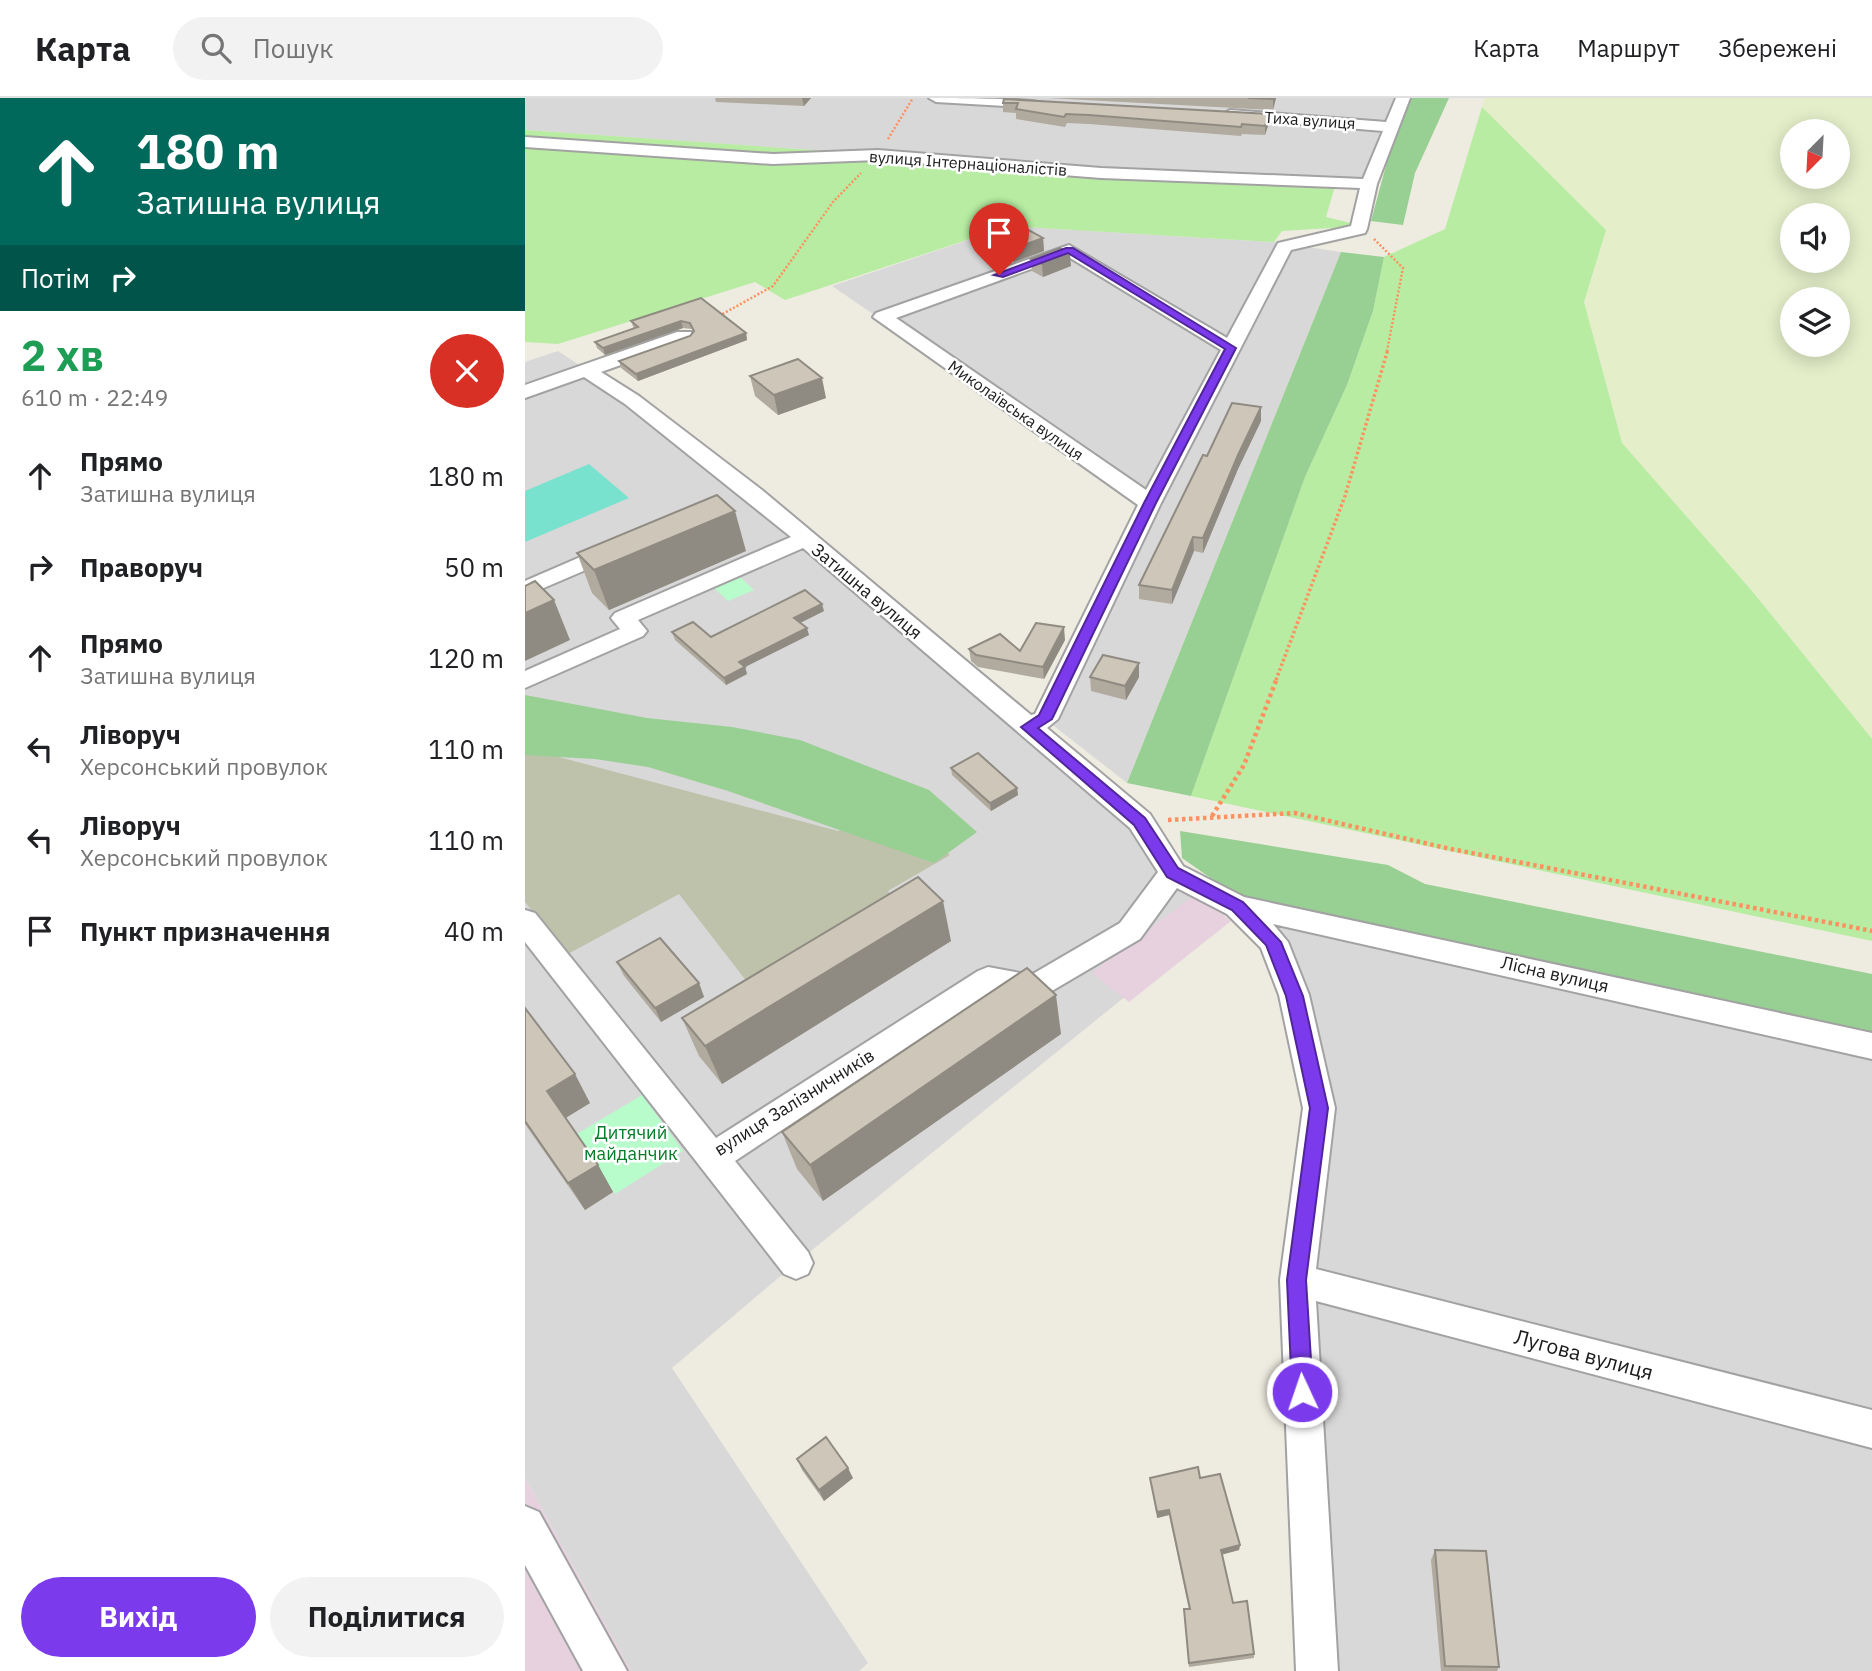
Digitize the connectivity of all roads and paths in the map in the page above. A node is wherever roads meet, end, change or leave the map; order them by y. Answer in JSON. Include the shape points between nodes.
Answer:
{"nodes":[{"id":1,"x":913,"y":98,"type":"edge"},
{"id":2,"x":936,"y":98,"type":"edge"},
{"id":3,"x":1403,"y":98,"type":"edge"},
{"id":4,"x":1061,"y":105,"type":"edge"},
{"id":5,"x":1214,"y":114,"type":"edge"},
{"id":6,"x":1391,"y":127,"type":"junction"},
{"id":7,"x":525,"y":142,"type":"edge"},
{"id":8,"x":878,"y":155,"type":"junction"},
{"id":9,"x":1369,"y":184,"type":"junction"},
{"id":10,"x":1359,"y":229,"type":"junction"},
{"id":11,"x":684,"y":336,"type":"joint"},
{"id":12,"x":1231,"y":348,"type":"junction"},
{"id":13,"x":586,"y":370,"type":"junction"},
{"id":14,"x":525,"y":392,"type":"edge"},
{"id":15,"x":754,"y":495,"type":"junction"},
{"id":16,"x":731,"y":503,"type":"edge"},
{"id":17,"x":1150,"y":503,"type":"junction"},
{"id":18,"x":805,"y":539,"type":"junction"},
{"id":19,"x":637,"y":540,"type":"edge"},
{"id":20,"x":525,"y":589,"type":"edge"},
{"id":21,"x":525,"y":680,"type":"edge"},
{"id":22,"x":1028,"y":727,"type":"junction"},
{"id":23,"x":1212,"y":817,"type":"junction"},
{"id":24,"x":1140,"y":821,"type":"junction"},
{"id":25,"x":1173,"y":873,"type":"junction"},
{"id":26,"x":1237,"y":906,"type":"junction"},
{"id":27,"x":1872,"y":931,"type":"edge"},
{"id":28,"x":531,"y":940,"type":"edge"},
{"id":29,"x":1872,"y":1046,"type":"edge"},
{"id":30,"x":712,"y":1158,"type":"junction"},
{"id":31,"x":796,"y":1263,"type":"dead end"},
{"id":32,"x":1297,"y":1280,"type":"junction"},
{"id":33,"x":1872,"y":1429,"type":"edge"},
{"id":34,"x":525,"y":1526,"type":"edge"},
{"id":35,"x":606,"y":1671,"type":"edge"},
{"id":36,"x":1317,"y":1671,"type":"edge"}],
"edges":[{"from":1,"to":8,"type":"path"},
{"from":2,"to":4,"type":"street"},
{"from":3,"to":6,"type":"street"},
{"from":5,"to":6,"type":"street","name":"Тиха вулиця"},
{"from":6,"to":9,"type":"street"},
{"from":7,"to":8,"type":"street","name":"вулиця Інтернаціоналістів","via":[[773,159]]},
{"from":8,"to":9,"type":"street","name":"вулиця Інтернаціоналістів","via":[[1101,173]]},
{"from":8,"to":11,"type":"path","via":[[833,202],[773,286]]},
{"from":9,"to":10,"type":"street"},
{"from":10,"to":12,"type":"street","via":[[1305,238],[1284,247]]},
{"from":10,"to":23,"type":"path","via":[[1379,242],[1403,268],[1386,358],[1345,496],[1244,765]]},
{"from":11,"to":13,"type":"street"},
{"from":12,"to":17,"type":"street"},
{"from":12,"to":17,"type":"street","name":"Миколаївська вулиця","via":[[1069,250],[882,317]]},
{"from":13,"to":14,"type":"street"},
{"from":13,"to":15,"type":"street","name":"Затишна вулиця"},
{"from":15,"to":16,"type":"street"},
{"from":15,"to":18,"type":"street","name":"Затишна вулиця"},
{"from":17,"to":22,"type":"street","via":[[1045,719]]},
{"from":18,"to":21,"type":"street","via":[[623,618],[635,631]]},
{"from":18,"to":22,"type":"street","name":"Затишна вулиця"},
{"from":19,"to":20,"type":"street"},
{"from":22,"to":24,"type":"street","name":"Затишна вулиця"},
{"from":23,"to":24,"type":"path"},
{"from":23,"to":27,"type":"path","via":[[1295,813],[1446,848]]},
{"from":24,"to":25,"type":"street","name":"Затишна вулиця"},
{"from":25,"to":26,"type":"street"},
{"from":25,"to":30,"type":"street","name":"вулиця Залізничників","via":[[1130,931],[1034,987],[988,979]]},
{"from":26,"to":29,"type":"street","name":"Лісна вулиця"},
{"from":26,"to":32,"type":"street","via":[[1273,942],[1294,996],[1319,1108]]},
{"from":28,"to":30,"type":"street","name":"вулиця Залізничників"},
{"from":30,"to":31,"type":"street"},
{"from":32,"to":33,"type":"street","name":"Лугова вулиця"},
{"from":32,"to":36,"type":"street"},
{"from":34,"to":35,"type":"street"}]}
